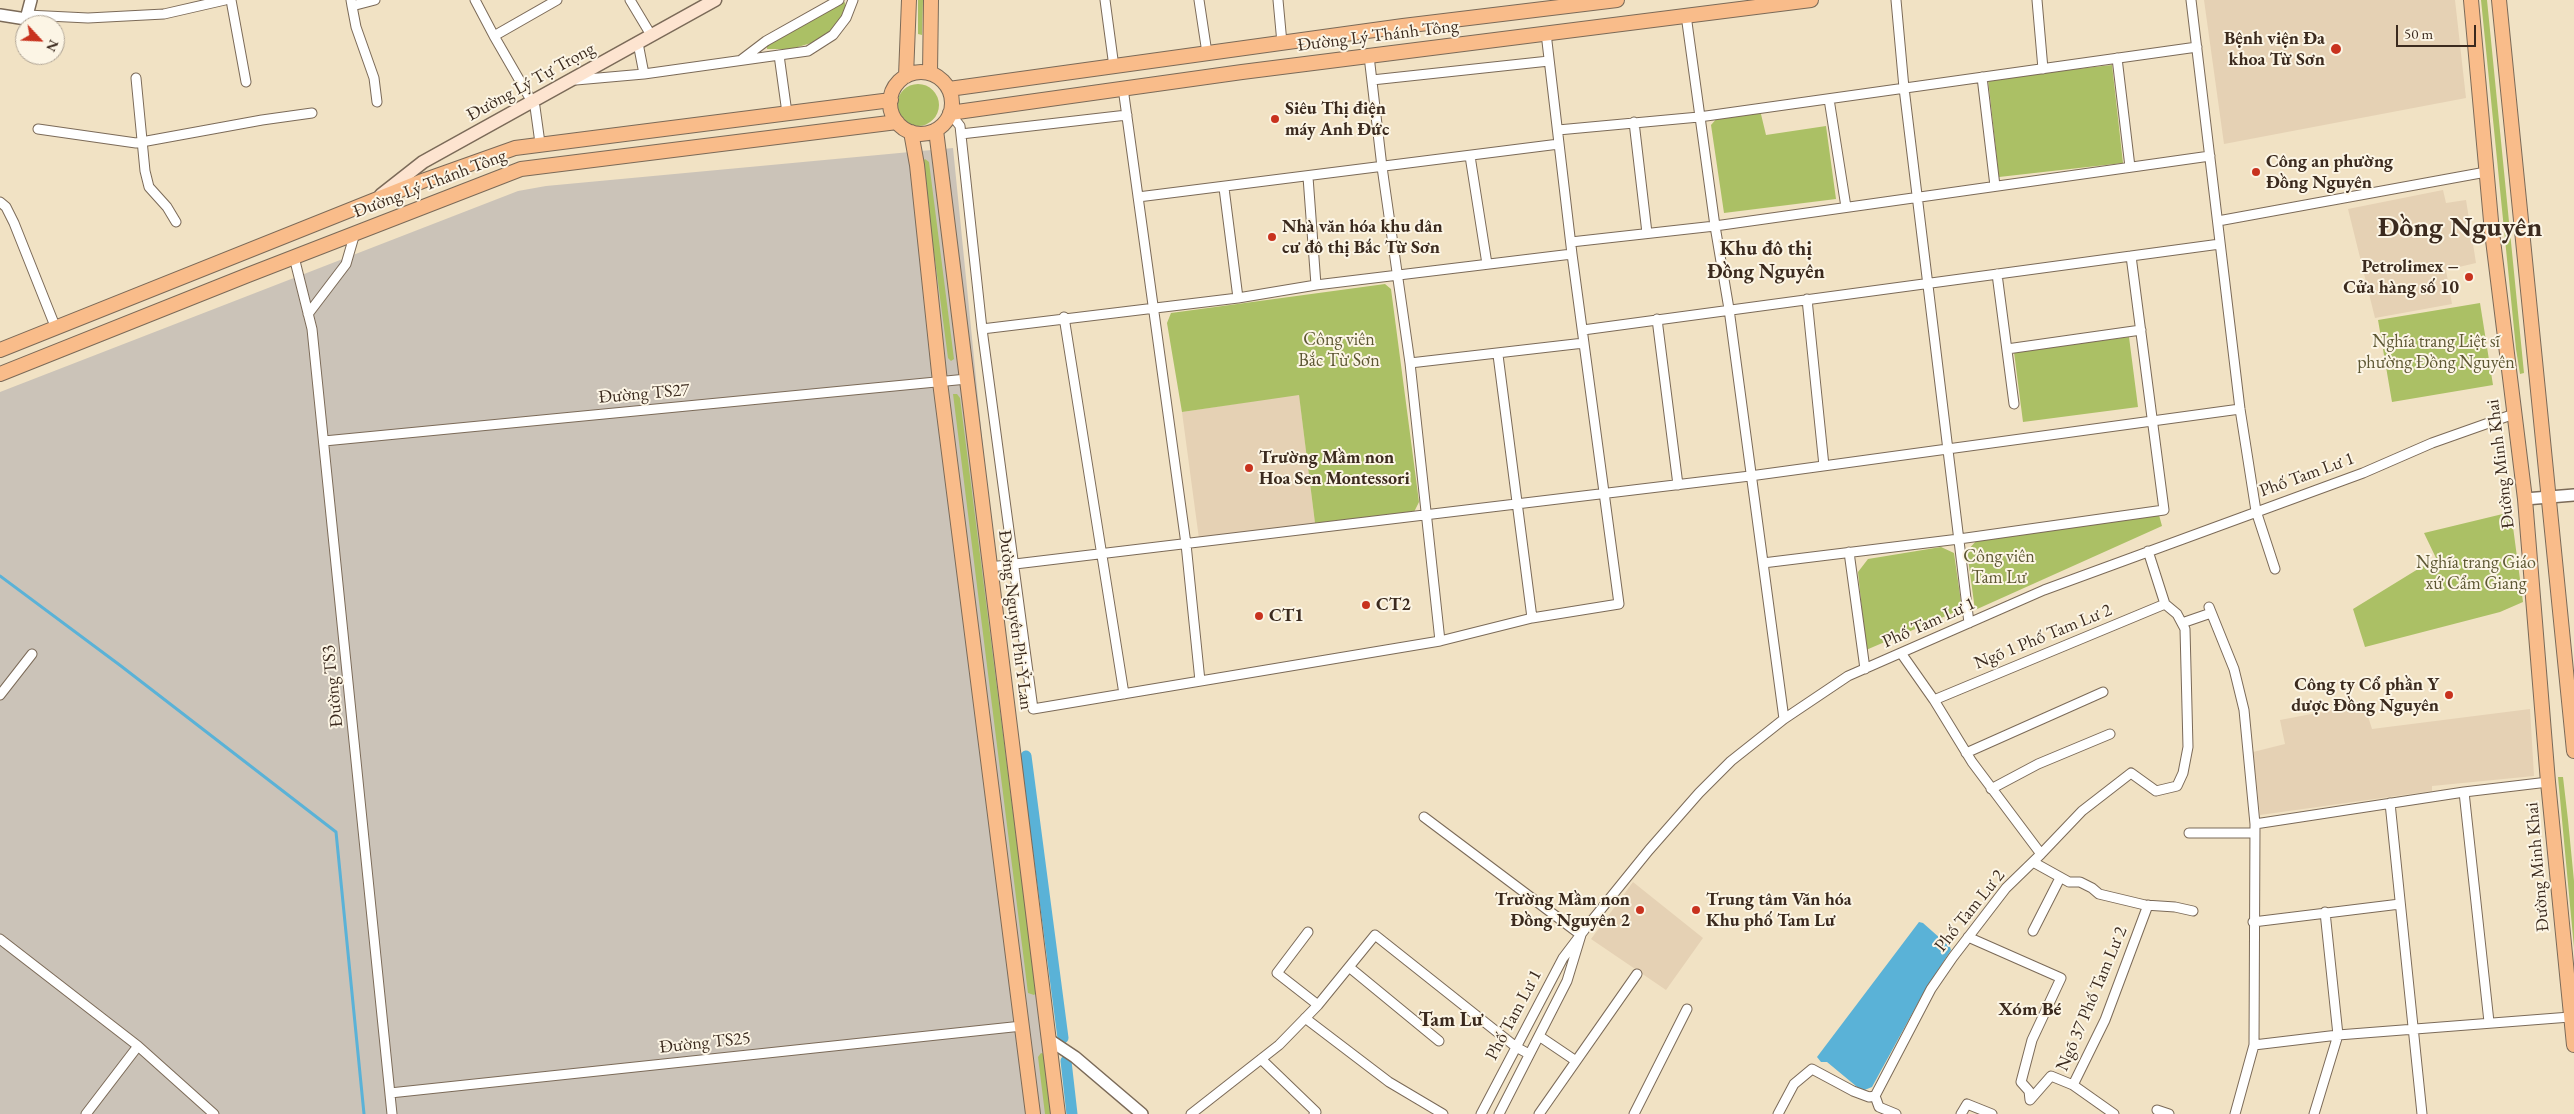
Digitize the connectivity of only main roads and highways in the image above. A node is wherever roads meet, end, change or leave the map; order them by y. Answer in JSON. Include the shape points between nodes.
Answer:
{"nodes":[{"id":1,"x":715,"y":0,"type":"edge"},
{"id":2,"x":909,"y":0,"type":"edge"},
{"id":3,"x":931,"y":0,"type":"edge"},
{"id":4,"x":1617,"y":0,"type":"edge"},
{"id":5,"x":1811,"y":0,"type":"edge"},
{"id":6,"x":2472,"y":0,"type":"edge"},
{"id":7,"x":2499,"y":0,"type":"edge"},
{"id":8,"x":1248,"y":47,"type":"junction"},
{"id":9,"x":1251,"y":71,"type":"junction"},
{"id":10,"x":930,"y":73,"type":"junction"},
{"id":11,"x":906,"y":76,"type":"junction"},
{"id":12,"x":949,"y":90,"type":"junction"},
{"id":13,"x":891,"y":100,"type":"junction"},
{"id":14,"x":950,"y":113,"type":"junction"},
{"id":15,"x":897,"y":122,"type":"junction"},
{"id":16,"x":936,"y":130,"type":"junction"},
{"id":17,"x":911,"y":132,"type":"junction"},
{"id":18,"x":370,"y":204,"type":"junction"},
{"id":19,"x":286,"y":237,"type":"junction"},
{"id":20,"x":294,"y":257,"type":"junction"},
{"id":21,"x":0,"y":350,"type":"edge"},
{"id":22,"x":0,"y":374,"type":"edge"},
{"id":23,"x":2574,"y":751,"type":"edge"},
{"id":24,"x":1022,"y":1026,"type":"junction"},
{"id":25,"x":1048,"y":1039,"type":"junction"},
{"id":26,"x":2574,"y":1044,"type":"edge"},
{"id":27,"x":1033,"y":1114,"type":"edge"},
{"id":28,"x":1058,"y":1114,"type":"edge"}],
"edges":[{"from":1,"to":18,"type":"main road","name":"Đường Lý Tự Trọng","via":[[423,162]]},
{"from":2,"to":11,"type":"main road"},
{"from":3,"to":10,"type":"main road"},
{"from":4,"to":8,"type":"main road","name":"Đường Lý Thánh Tông"},
{"from":5,"to":9,"type":"main road","name":"Đường Lý Thánh Tông"},
{"from":6,"to":26,"type":"main road","name":"Đường Minh Khai","via":[[2486,172],[2525,498]]},
{"from":7,"to":23,"type":"main road"},
{"from":8,"to":9,"type":"main road"},
{"from":8,"to":12,"type":"main road","name":"Đường Lý Thánh Tông"},
{"from":9,"to":14,"type":"main road","name":"Đường Lý Thánh Tông"},
{"from":10,"to":11,"type":"main road"},
{"from":10,"to":12,"type":"main road","via":[[941,79]]},
{"from":11,"to":13,"type":"main road","via":[[896,85]]},
{"from":12,"to":14,"type":"main road"},
{"from":13,"to":15,"type":"main road"},
{"from":13,"to":18,"type":"main road","name":"Đường Lý Thánh Tông","via":[[514,148]]},
{"from":14,"to":16,"type":"main road","via":[[946,122]]},
{"from":15,"to":17,"type":"main road"},
{"from":15,"to":20,"type":"main road","name":"Đường Lý Thánh Tông","via":[[521,169]]},
{"from":16,"to":17,"type":"main road","via":[[924,134]]},
{"from":16,"to":25,"type":"main road","name":"Đường Nguyên Phi Ỷ Lan"},
{"from":17,"to":24,"type":"main road"},
{"from":18,"to":19,"type":"main road","name":"Đường Lý Thánh Tông"},
{"from":19,"to":20,"type":"main road"},
{"from":19,"to":21,"type":"main road","name":"Đường Lý Thánh Tông"},
{"from":20,"to":22,"type":"main road","name":"Đường Lý Thánh Tông"},
{"from":24,"to":25,"type":"main road"},
{"from":24,"to":27,"type":"main road"},
{"from":25,"to":28,"type":"main road","name":"Đường Nguyên Phi Ỷ Lan"}]}
